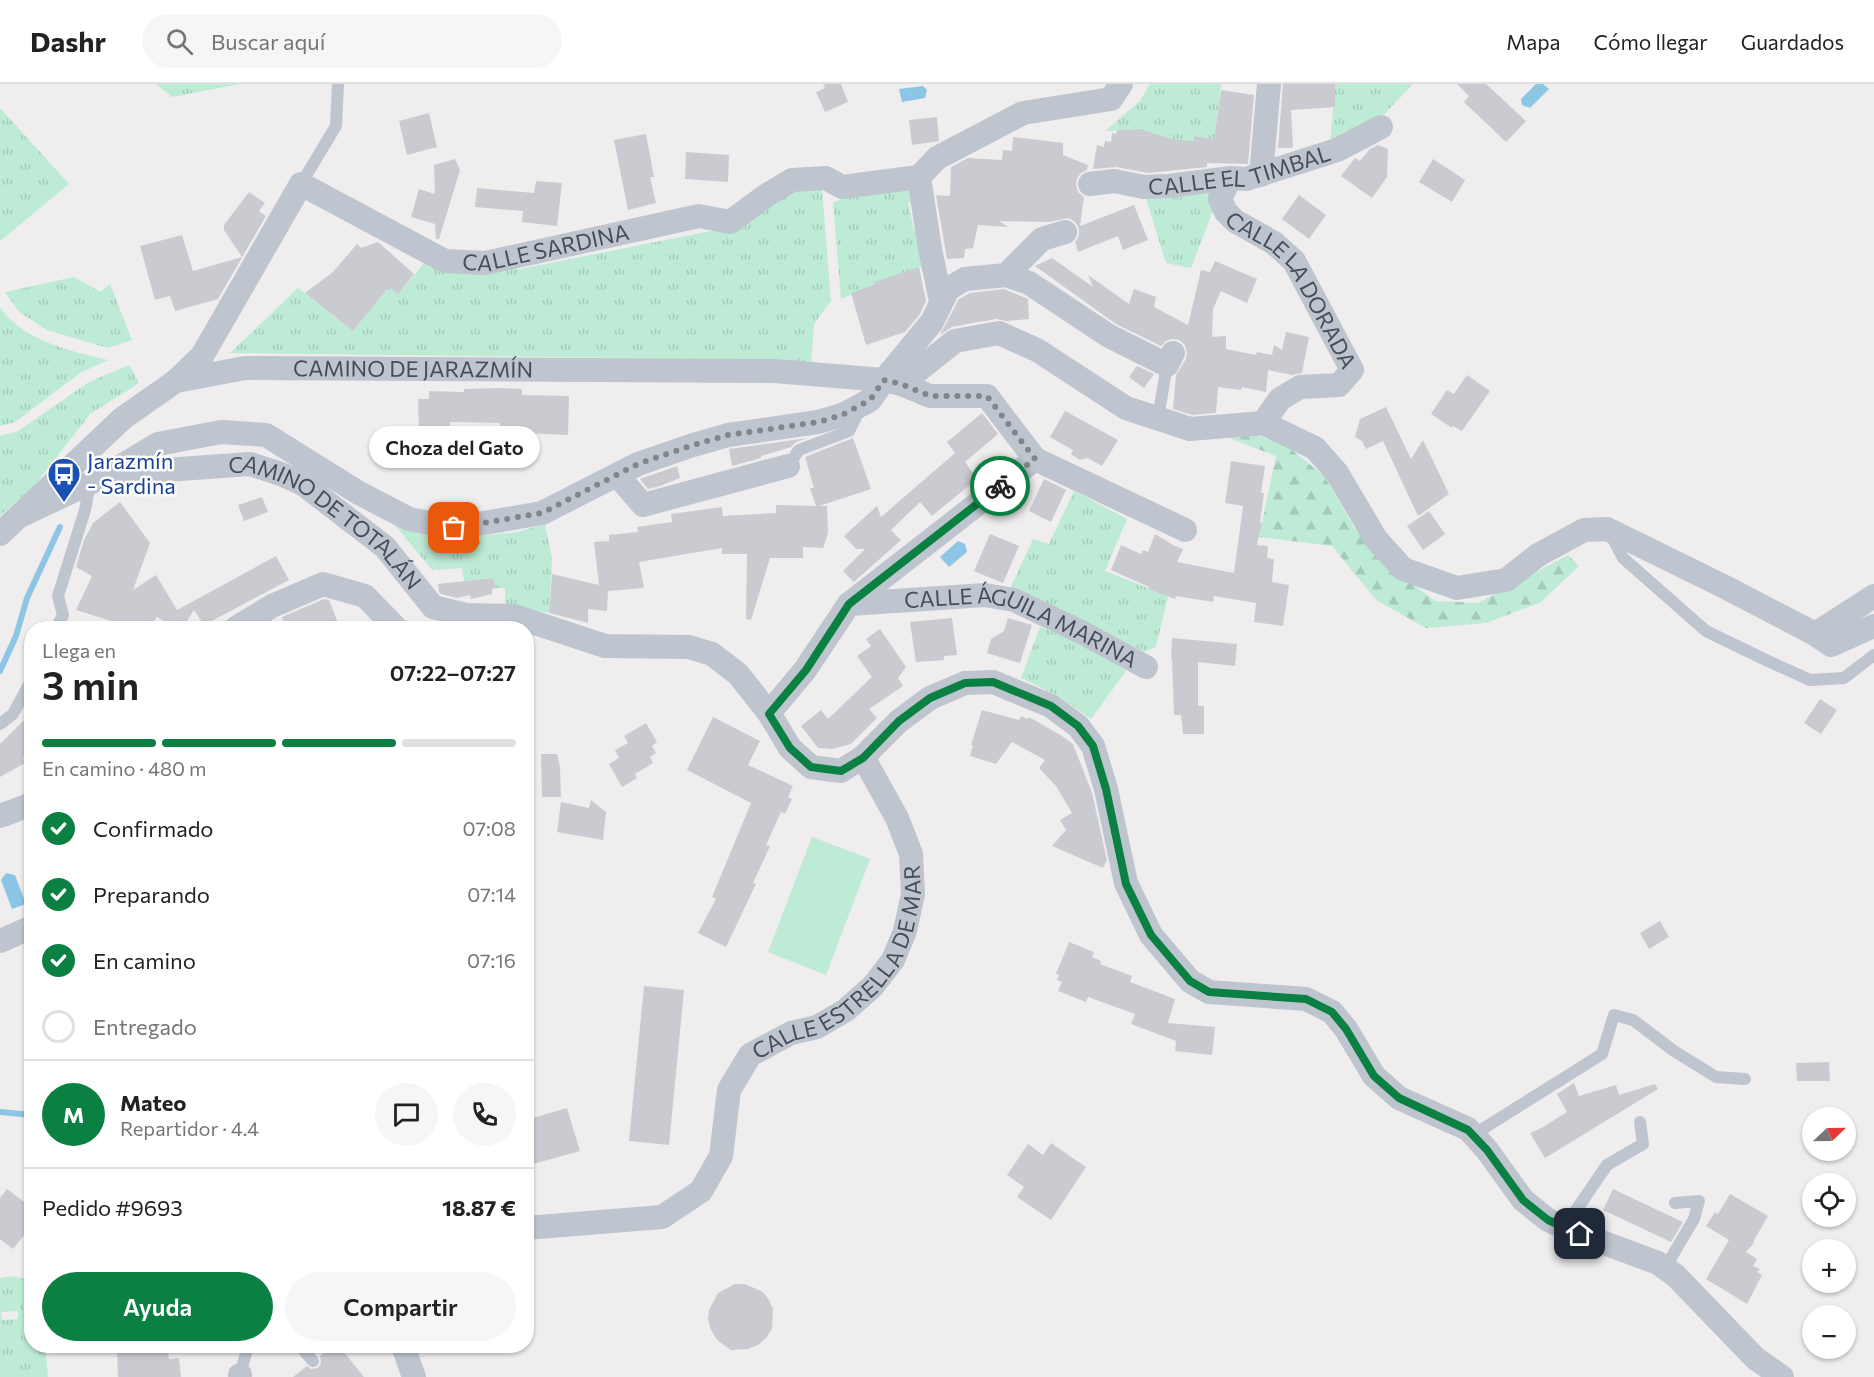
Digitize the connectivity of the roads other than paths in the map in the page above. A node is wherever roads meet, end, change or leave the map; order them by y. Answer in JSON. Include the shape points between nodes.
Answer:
{"nodes":[{"id":1,"x":338,"y":84,"type":"edge"},
{"id":2,"x":1121,"y":84,"type":"edge"},
{"id":3,"x":1269,"y":84,"type":"edge"},
{"id":4,"x":1381,"y":126,"type":"dead end"},
{"id":5,"x":1261,"y":175,"type":"junction"},
{"id":6,"x":918,"y":177,"type":"junction"},
{"id":7,"x":1230,"y":178,"type":"junction"},
{"id":8,"x":301,"y":184,"type":"junction"},
{"id":9,"x":1090,"y":184,"type":"dead end"},
{"id":10,"x":1065,"y":232,"type":"dead end"},
{"id":11,"x":1006,"y":275,"type":"junction"},
{"id":12,"x":941,"y":301,"type":"junction"},
{"id":13,"x":1170,"y":359,"type":"joint"},
{"id":14,"x":176,"y":381,"type":"junction"},
{"id":15,"x":893,"y":382,"type":"junction"},
{"id":16,"x":861,"y":405,"type":"junction"},
{"id":17,"x":1158,"y":418,"type":"junction"},
{"id":18,"x":1263,"y":423,"type":"junction"},
{"id":19,"x":1035,"y":459,"type":"junction"},
{"id":20,"x":788,"y":466,"type":"joint"},
{"id":21,"x":618,"y":476,"type":"junction"},
{"id":22,"x":99,"y":478,"type":"junction"},
{"id":23,"x":21,"y":515,"type":"junction"},
{"id":24,"x":1607,"y":529,"type":"junction"},
{"id":25,"x":1185,"y":530,"type":"dead end"},
{"id":26,"x":0,"y":534,"type":"edge"},
{"id":27,"x":1874,"y":596,"type":"edge"},
{"id":28,"x":849,"y":604,"type":"junction"},
{"id":29,"x":60,"y":621,"type":"edge"},
{"id":30,"x":247,"y":621,"type":"edge"},
{"id":31,"x":389,"y":621,"type":"edge"},
{"id":32,"x":503,"y":621,"type":"edge"},
{"id":33,"x":1874,"y":626,"type":"edge"},
{"id":34,"x":534,"y":628,"type":"edge"},
{"id":35,"x":1815,"y":634,"type":"junction"},
{"id":36,"x":1874,"y":655,"type":"edge"},
{"id":37,"x":1146,"y":667,"type":"dead end"},
{"id":38,"x":24,"y":694,"type":"edge"},
{"id":39,"x":769,"y":714,"type":"junction"},
{"id":40,"x":0,"y":724,"type":"edge"},
{"id":41,"x":863,"y":758,"type":"junction"},
{"id":42,"x":24,"y":807,"type":"edge"},
{"id":43,"x":0,"y":816,"type":"edge"},
{"id":44,"x":24,"y":930,"type":"edge"},
{"id":45,"x":0,"y":940,"type":"edge"},
{"id":46,"x":1745,"y":1079,"type":"dead end"},
{"id":47,"x":1640,"y":1122,"type":"dead end"},
{"id":48,"x":1473,"y":1135,"type":"junction"},
{"id":49,"x":1675,"y":1203,"type":"dead end"},
{"id":50,"x":534,"y":1226,"type":"edge"},
{"id":51,"x":1564,"y":1228,"type":"junction"},
{"id":52,"x":1665,"y":1268,"type":"junction"},
{"id":53,"x":246,"y":1353,"type":"edge"},
{"id":54,"x":306,"y":1353,"type":"edge"},
{"id":55,"x":405,"y":1353,"type":"edge"},
{"id":56,"x":313,"y":1361,"type":"dead end"},
{"id":57,"x":1753,"y":1367,"type":"edge"},
{"id":58,"x":240,"y":1376,"type":"edge"},
{"id":59,"x":414,"y":1377,"type":"edge"},
{"id":60,"x":1782,"y":1377,"type":"edge"}],
"edges":[{"from":1,"to":8,"type":"lane","via":[[336,126]]},
{"from":2,"to":6,"type":"street","via":[[1111,99],[1023,113],[937,158]]},
{"from":3,"to":5,"type":"street"},
{"from":4,"to":5,"type":"street","name":"CALLE EL TIMBAL","via":[[1337,150]]},
{"from":5,"to":7,"type":"street","name":"CALLE EL TIMBAL"},
{"from":6,"to":8,"type":"street","name":"CALLE SARDINA","via":[[842,188],[826,178],[792,180],[730,222],[699,216],[485,263],[445,261]]},
{"from":6,"to":12,"type":"street"},
{"from":7,"to":9,"type":"street","name":"CALLE EL TIMBAL","via":[[1169,186],[1144,187],[1114,181]]},
{"from":7,"to":18,"type":"street","name":"CALLE LA DORADA","via":[[1220,199],[1226,212],[1294,261],[1352,370],[1339,385],[1300,387],[1280,399]]},
{"from":8,"to":14,"type":"street","via":[[202,356]]},
{"from":10,"to":11,"type":"street","via":[[1042,239]]},
{"from":11,"to":12,"type":"street","via":[[965,279],[948,288]]},
{"from":11,"to":13,"type":"street","via":[[1029,283],[1109,336]]},
{"from":12,"to":15,"type":"street"},
{"from":13,"to":17,"type":"lane"},
{"from":14,"to":15,"type":"street","name":"CAMINO DE JARAZMÍN","via":[[245,368],[774,371]]},
{"from":14,"to":23,"type":"street","name":"CAMINO DE JARAZMÍN","via":[[123,418]]},
{"from":15,"to":16,"type":"street"},
{"from":15,"to":17,"type":"street","via":[[955,341],[999,333],[1037,350],[1126,408]]},
{"from":15,"to":19,"type":"street","name":"CAMINO DE JARAZMÍN","via":[[930,396],[987,396]]},
{"from":16,"to":20,"type":"lane","via":[[849,430],[799,450]]},
{"from":16,"to":21,"type":"street","via":[[819,422],[728,435],[690,446],[638,464]]},
{"from":17,"to":18,"type":"street","via":[[1190,429]]},
{"from":18,"to":24,"type":"street","via":[[1316,448],[1337,473],[1376,539],[1403,569],[1457,588],[1506,580],[1538,555],[1584,530]]},
{"from":19,"to":25,"type":"street"},
{"from":19,"to":28,"type":"street"},
{"from":20,"to":21,"type":"street","via":[[643,504]]},
{"from":21,"to":22,"type":"street","via":[[542,513],[454,528],[409,519],[266,435],[221,432],[158,444]]},
{"from":22,"to":23,"type":"street","name":"CAMINO DE TOTALÁN"},
{"from":22,"to":29,"type":"lane","via":[[58,596],[63,615]]},
{"from":22,"to":32,"type":"street","name":"CAMINO DE TOTALÁN","via":[[250,464],[281,474],[303,484],[385,547],[434,608]]},
{"from":23,"to":26,"type":"street","name":"CAMINO DE JARAZMÍN"},
{"from":24,"to":35,"type":"street"},
{"from":24,"to":36,"type":"lane","via":[[1623,558],[1706,631],[1768,661],[1810,680],[1844,678]]},
{"from":27,"to":35,"type":"street"},
{"from":28,"to":37,"type":"street","name":"CALLE ÁGUILA MARINA","via":[[986,595],[1014,600]]},
{"from":28,"to":39,"type":"street","via":[[806,670]]},
{"from":30,"to":31,"type":"street","via":[[323,584],[365,596]]},
{"from":33,"to":35,"type":"street","via":[[1831,645]]},
{"from":34,"to":39,"type":"street","name":"CAMINO DE TOTALÁN","via":[[605,646],[689,647],[712,654],[738,674]]},
{"from":38,"to":40,"type":"lane","via":[[13,714]]},
{"from":39,"to":41,"type":"street","name":"CAMINO DE TOTALÁN","via":[[790,748],[811,767],[841,771]]},
{"from":41,"to":48,"type":"street","name":"CAMINO DE TOTALÁN","via":[[899,721],[930,698],[965,683],[993,682],[1051,706],[1078,726],[1093,746],[1126,884],[1151,935],[1190,981],[1209,992],[1306,999],[1332,1012],[1374,1076],[1399,1098]]},
{"from":41,"to":50,"type":"street","name":"CALLE ESTRELLA DE MAR","via":[[897,818],[911,854],[913,894],[905,932],[892,960],[873,987],[846,1010],[817,1027],[791,1033],[750,1054],[729,1090],[721,1156],[701,1191],[662,1217]]},
{"from":42,"to":43,"type":"street"},
{"from":44,"to":45,"type":"street"},
{"from":46,"to":48,"type":"lane","via":[[1716,1077],[1633,1020],[1614,1016],[1602,1054]]},
{"from":47,"to":51,"type":"lane","via":[[1643,1144],[1607,1165]]},
{"from":48,"to":51,"type":"street","name":"CAMINO DE TOTALÁN","via":[[1523,1200]]},
{"from":49,"to":52,"type":"lane","via":[[1700,1201],[1694,1219]]},
{"from":51,"to":52,"type":"street","name":"CAMINO DE TOTALÁN"},
{"from":52,"to":57,"type":"street","name":"CAMINO DE TOTALÁN"},
{"from":53,"to":58,"type":"lane"},
{"from":54,"to":56,"type":"lane"},
{"from":55,"to":59,"type":"street"},
{"from":57,"to":60,"type":"street","name":"CAMINO DE TOTALÁN"}]}
